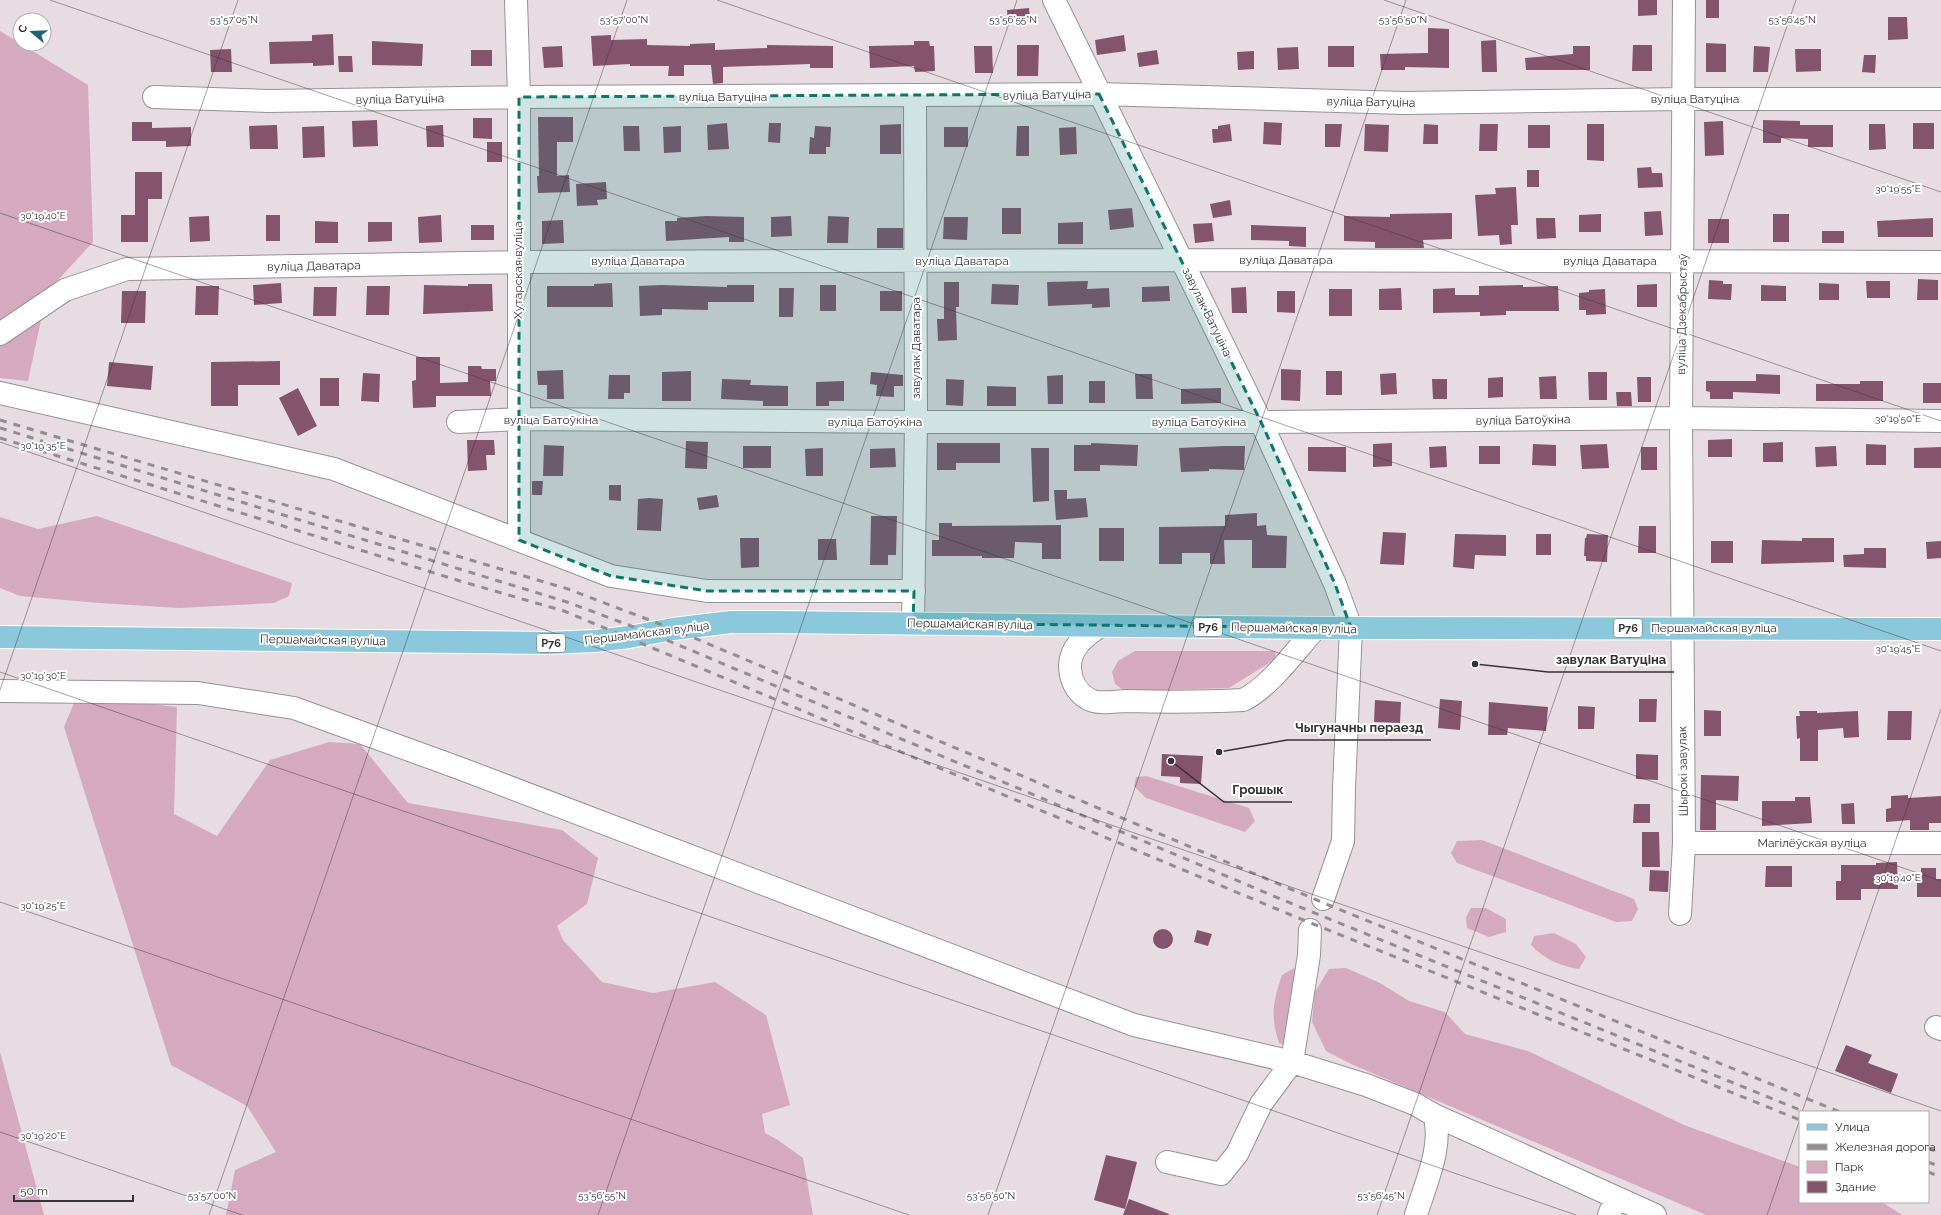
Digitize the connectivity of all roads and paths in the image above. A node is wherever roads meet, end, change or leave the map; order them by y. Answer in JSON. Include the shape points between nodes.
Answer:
{"nodes":[{"id":1,"x":516,"y":0,"type":"edge"},
{"id":2,"x":1054,"y":0,"type":"edge"},
{"id":3,"x":1684,"y":0,"type":"edge"},
{"id":4,"x":1099,"y":94,"type":"junction"},
{"id":5,"x":915,"y":96,"type":"junction"},
{"id":6,"x":154,"y":97,"type":"dead end"},
{"id":7,"x":519,"y":97,"type":"junction"},
{"id":8,"x":1684,"y":99,"type":"junction"},
{"id":9,"x":1941,"y":99,"type":"edge"},
{"id":10,"x":1181,"y":260,"type":"junction"},
{"id":11,"x":915,"y":261,"type":"junction"},
{"id":12,"x":518,"y":262,"type":"junction"},
{"id":13,"x":1683,"y":262,"type":"junction"},
{"id":14,"x":1941,"y":262,"type":"edge"},
{"id":15,"x":0,"y":334,"type":"edge"},
{"id":16,"x":0,"y":393,"type":"edge"},
{"id":17,"x":1681,"y":418,"type":"junction"},
{"id":18,"x":519,"y":419,"type":"junction"},
{"id":19,"x":1941,"y":421,"type":"edge"},
{"id":20,"x":458,"y":422,"type":"dead end"},
{"id":21,"x":916,"y":422,"type":"junction"},
{"id":22,"x":1262,"y":422,"type":"junction"},
{"id":23,"x":519,"y":540,"type":"junction"},
{"id":24,"x":914,"y":591,"type":"junction"},
{"id":25,"x":913,"y":623,"type":"junction"},
{"id":26,"x":1100,"y":626,"type":"junction"},
{"id":27,"x":1316,"y":628,"type":"junction"},
{"id":28,"x":1351,"y":628,"type":"junction"},
{"id":29,"x":1682,"y":628,"type":"junction"},
{"id":30,"x":1941,"y":629,"type":"edge"},
{"id":31,"x":0,"y":637,"type":"edge"},
{"id":32,"x":0,"y":691,"type":"edge"},
{"id":33,"x":1684,"y":843,"type":"junction"},
{"id":34,"x":1941,"y":843,"type":"edge"},
{"id":35,"x":1323,"y":899,"type":"dead end"},
{"id":36,"x":1680,"y":914,"type":"dead end"},
{"id":37,"x":1310,"y":930,"type":"dead end"},
{"id":38,"x":1292,"y":1062,"type":"junction"},
{"id":39,"x":1434,"y":1115,"type":"junction"},
{"id":40,"x":1167,"y":1162,"type":"dead end"},
{"id":41,"x":1613,"y":1206,"type":"edge"},
{"id":42,"x":1416,"y":1215,"type":"edge"},
{"id":43,"x":1655,"y":1215,"type":"edge"}],
"edges":[{"from":1,"to":7,"type":"street","name":"Хутарская вуліца"},
{"from":2,"to":4,"type":"street","name":"завулак Ватуціна"},
{"from":3,"to":8,"type":"street","name":"вуліца Дзекабрыстаў"},
{"from":4,"to":5,"type":"street","name":"вуліца Ватуціна"},
{"from":4,"to":8,"type":"street","name":"вуліца Ватуціна","via":[[1405,103]]},
{"from":4,"to":10,"type":"street","name":"завулак Ватуціна"},
{"from":5,"to":7,"type":"street","name":"вуліца Ватуціна"},
{"from":5,"to":11,"type":"street","name":"завулак Даватара"},
{"from":6,"to":7,"type":"street","name":"вуліца Ватуціна","via":[[268,101]]},
{"from":7,"to":12,"type":"street","name":"Хутарская вуліца"},
{"from":8,"to":9,"type":"street","name":"вуліца Ватуціна"},
{"from":8,"to":13,"type":"street","name":"вуліца Дзекабрыстаў"},
{"from":10,"to":11,"type":"street","name":"вуліца Даватара"},
{"from":10,"to":13,"type":"street","name":"вуліца Даватара"},
{"from":10,"to":22,"type":"street","name":"завулак Ватуціна"},
{"from":11,"to":12,"type":"street","name":"вуліца Даватара"},
{"from":11,"to":21,"type":"street","name":"завулак Даватара"},
{"from":12,"to":15,"type":"street","name":"вуліца Даватара","via":[[127,270],[65,290]]},
{"from":12,"to":18,"type":"street","name":"Хутарская вуліца"},
{"from":13,"to":14,"type":"street","name":"вуліца Даватара"},
{"from":13,"to":17,"type":"street","name":"вуліца Дзекабрыстаў"},
{"from":16,"to":23,"type":"street","via":[[334,469]]},
{"from":17,"to":19,"type":"street","name":"вуліца Батоўкіна"},
{"from":17,"to":22,"type":"street","name":"вуліца Батоўкіна"},
{"from":17,"to":29,"type":"street","name":"вуліца Дзекабрыстаў"},
{"from":18,"to":20,"type":"street","name":"вуліца Батоўкіна"},
{"from":18,"to":21,"type":"street","name":"вуліца Батоўкіна"},
{"from":18,"to":23,"type":"street","name":"Хутарская вуліца"},
{"from":21,"to":22,"type":"street","name":"вуліца Батоўкіна"},
{"from":21,"to":24,"type":"street","name":"завулак Даватара"},
{"from":22,"to":28,"type":"street","name":"завулак Ватуціна"},
{"from":23,"to":24,"type":"street","via":[[611,576],[707,591]]},
{"from":24,"to":25,"type":"street","name":"завулак Даватара"},
{"from":25,"to":26,"type":"main road","name":"Першамайская вуліца","number":"Р76"},
{"from":25,"to":31,"type":"main road","name":"Першамайская вуліца","number":"Р76","via":[[731,622],[616,639],[547,643]]},
{"from":26,"to":27,"type":"main road","name":"Першамайская вуліца","number":"Р76"},
{"from":26,"to":27,"type":"street","via":[[1084,637],[1073,652],[1071,676],[1077,690],[1094,701],[1169,702],[1243,700],[1253,695]]},
{"from":27,"to":28,"type":"main road","name":"Першамайская вуліца","number":"Р76"},
{"from":28,"to":29,"type":"main road","name":"Першамайская вуліца","number":"Р76"},
{"from":28,"to":35,"type":"street","via":[[1343,842]]},
{"from":29,"to":30,"type":"main road","name":"Першамайская вуліца","number":"Р76"},
{"from":29,"to":33,"type":"street","name":"Шырокі завулак"},
{"from":32,"to":38,"type":"street","via":[[198,693],[294,708],[459,768],[1134,1025]]},
{"from":33,"to":34,"type":"street","name":"Магілёўская вуліца"},
{"from":33,"to":36,"type":"street","name":"Шырокі завулак"},
{"from":37,"to":38,"type":"street","via":[[1309,955]]},
{"from":38,"to":39,"type":"street","via":[[1366,1085],[1415,1104]]},
{"from":38,"to":40,"type":"street","via":[[1260,1104],[1237,1154],[1221,1174]]},
{"from":39,"to":41,"type":"street"},
{"from":39,"to":42,"type":"street","via":[[1438,1126],[1438,1141]]},
{"from":41,"to":43,"type":"street"}]}
